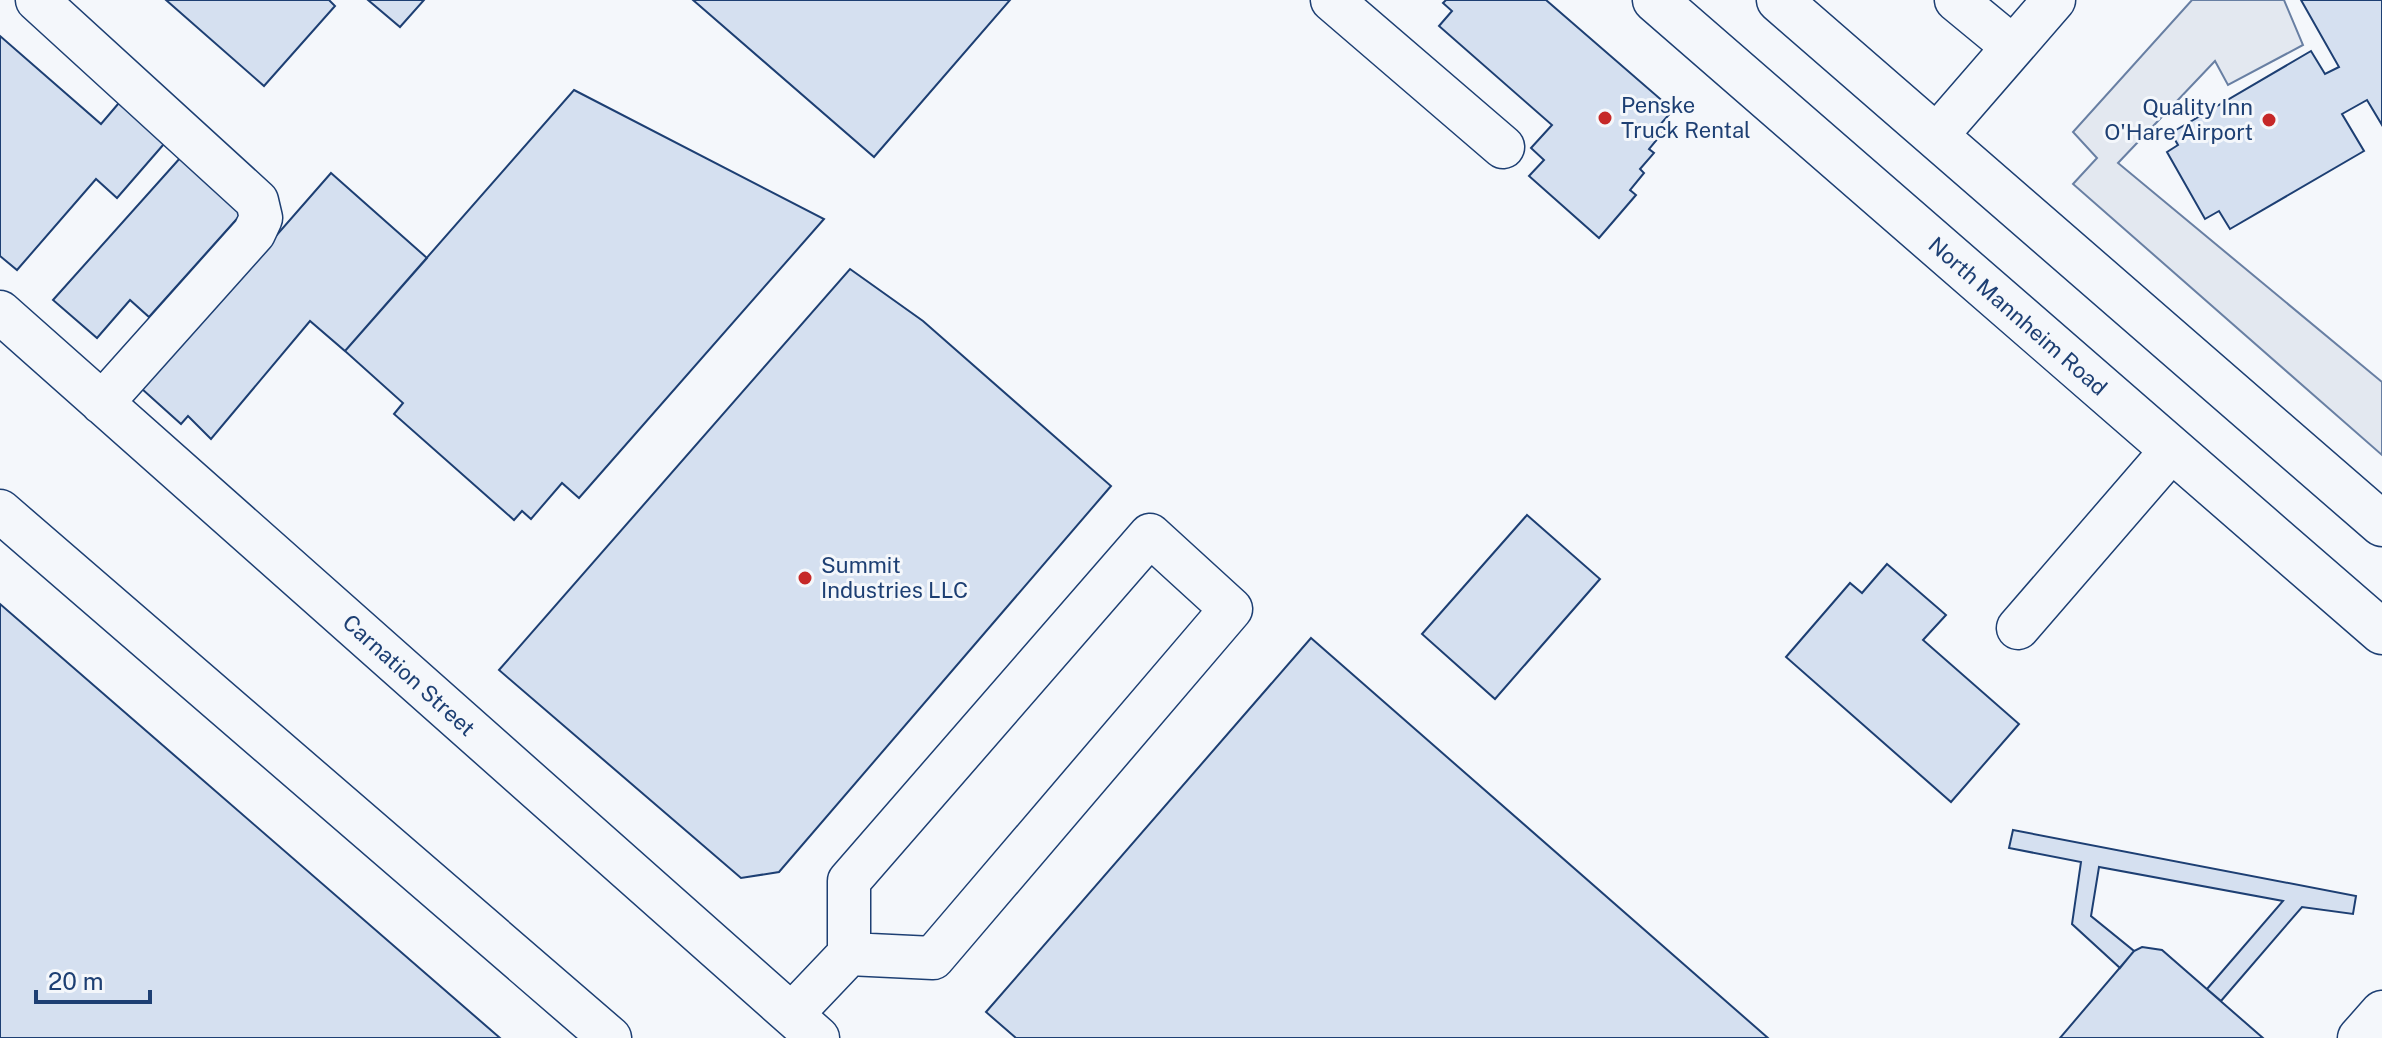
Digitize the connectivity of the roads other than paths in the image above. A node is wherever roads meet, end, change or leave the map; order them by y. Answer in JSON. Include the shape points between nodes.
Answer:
{"nodes":[{"id":1,"x":37,"y":0,"type":"edge"},
{"id":2,"x":1332,"y":0,"type":"edge"},
{"id":3,"x":1655,"y":0,"type":"edge"},
{"id":4,"x":1779,"y":0,"type":"edge"},
{"id":5,"x":1956,"y":0,"type":"edge"},
{"id":6,"x":2054,"y":0,"type":"edge"},
{"id":7,"x":2013,"y":47,"type":"junction"},
{"id":8,"x":1936,"y":136,"type":"junction"},
{"id":9,"x":1503,"y":147,"type":"dead end"},
{"id":10,"x":0,"y":312,"type":"edge"},
{"id":11,"x":102,"y":403,"type":"junction"},
{"id":12,"x":2172,"y":450,"type":"junction"},
{"id":13,"x":0,"y":511,"type":"edge"},
{"id":14,"x":2382,"y":524,"type":"edge"},
{"id":15,"x":2018,"y":628,"type":"dead end"},
{"id":16,"x":2382,"y":632,"type":"edge"},
{"id":17,"x":849,"y":954,"type":"junction"},
{"id":18,"x":2382,"y":1012,"type":"edge"},
{"id":19,"x":805,"y":1026,"type":"edge"},
{"id":20,"x":610,"y":1038,"type":"edge"},
{"id":21,"x":2359,"y":1038,"type":"edge"}],
"edges":[{"from":1,"to":11,"type":"street","via":[[257,201],[261,218],[254,233]]},
{"from":2,"to":9,"type":"street"},
{"from":3,"to":12,"type":"main road","name":"North Mannheim Road"},
{"from":4,"to":8,"type":"main road"},
{"from":5,"to":7,"type":"street"},
{"from":6,"to":7,"type":"street"},
{"from":7,"to":8,"type":"street"},
{"from":8,"to":14,"type":"main road"},
{"from":10,"to":11,"type":"street","name":"Carnation Street"},
{"from":11,"to":19,"type":"street","name":"Carnation Street"},
{"from":12,"to":15,"type":"street"},
{"from":12,"to":16,"type":"main road","name":"North Mannheim Road"},
{"from":13,"to":20,"type":"street"},
{"from":17,"to":17,"type":"street","via":[[933,958],[1231,609],[1150,535],[849,881]]},
{"from":17,"to":19,"type":"street"},
{"from":18,"to":21,"type":"street"}]}
